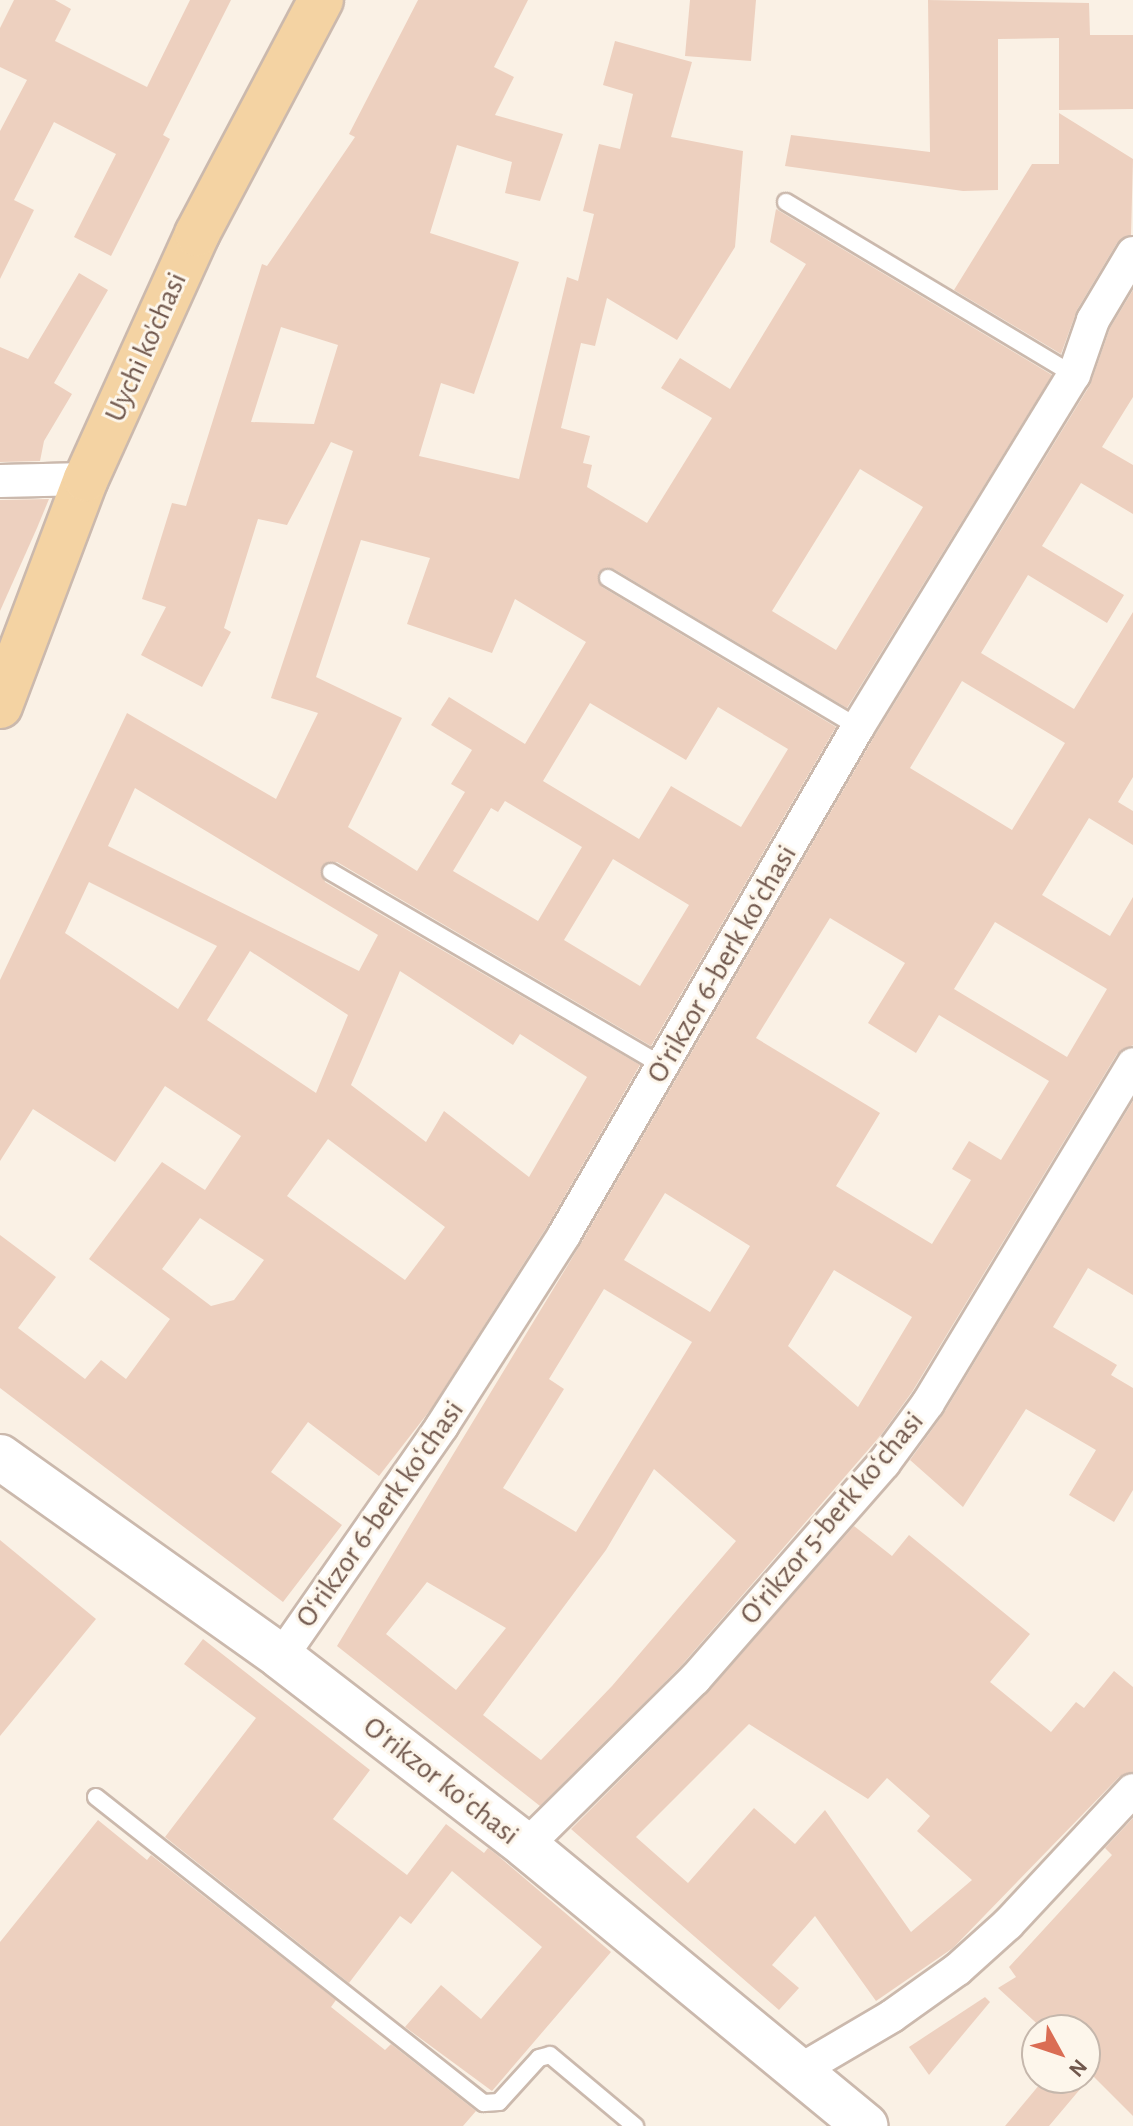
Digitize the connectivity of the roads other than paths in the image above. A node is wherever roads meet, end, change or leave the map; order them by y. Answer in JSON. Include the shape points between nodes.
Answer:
{"nodes":[{"id":1,"x":321,"y":0,"type":"edge"},
{"id":2,"x":786,"y":202,"type":"dead end"},
{"id":3,"x":1133,"y":253,"type":"edge"},
{"id":4,"x":1074,"y":375,"type":"junction"},
{"id":5,"x":86,"y":479,"type":"junction"},
{"id":6,"x":0,"y":481,"type":"edge"},
{"id":7,"x":608,"y":578,"type":"dead end"},
{"id":8,"x":0,"y":706,"type":"edge"},
{"id":9,"x":858,"y":727,"type":"junction"},
{"id":10,"x":331,"y":872,"type":"dead end"},
{"id":11,"x":1133,"y":1064,"type":"edge"},
{"id":12,"x":663,"y":1066,"type":"junction"},
{"id":13,"x":0,"y":1457,"type":"edge"},
{"id":14,"x":281,"y":1657,"type":"junction"},
{"id":15,"x":1133,"y":1790,"type":"edge"},
{"id":16,"x":96,"y":1797,"type":"dead end"},
{"id":17,"x":526,"y":1846,"type":"junction"},
{"id":18,"x":797,"y":2072,"type":"junction"},
{"id":19,"x":635,"y":2126,"type":"edge"},
{"id":20,"x":866,"y":2126,"type":"edge"}],
"edges":[{"from":1,"to":5,"type":"main road","name":"Uychi ko'chasi","via":[[197,234]]},
{"from":2,"to":4,"type":"lane"},
{"from":3,"to":4,"type":"street","name":"Oʻrikzor 6-berk koʻchasi","via":[[1093,320]]},
{"from":4,"to":9,"type":"street","name":"Oʻrikzor 6-berk koʻchasi"},
{"from":5,"to":6,"type":"street"},
{"from":5,"to":8,"type":"main road","name":"Uychi ko'chasi"},
{"from":7,"to":9,"type":"lane"},
{"from":9,"to":12,"type":"street","name":"Oʻrikzor 6-berk koʻchasi"},
{"from":10,"to":12,"type":"lane"},
{"from":11,"to":17,"type":"street","name":"Oʻrikzor 5-berk koʻchasi","via":[[928,1403],[884,1463],[695,1679]]},
{"from":12,"to":14,"type":"street","name":"Oʻrikzor 6-berk koʻchasi","via":[[442,1426]]},
{"from":13,"to":14,"type":"main road","name":"Oʻrikzor koʻchasi"},
{"from":14,"to":17,"type":"main road","name":"Oʻrikzor koʻchasi"},
{"from":15,"to":18,"type":"street","via":[[1008,1924],[958,1969],[892,2016]]},
{"from":16,"to":19,"type":"lane","via":[[484,2103],[499,2102],[539,2058],[550,2055]]},
{"from":17,"to":18,"type":"main road","name":"Oʻrikzor koʻchasi"},
{"from":18,"to":20,"type":"main road","name":"Oʻrikzor koʻchasi"}]}
